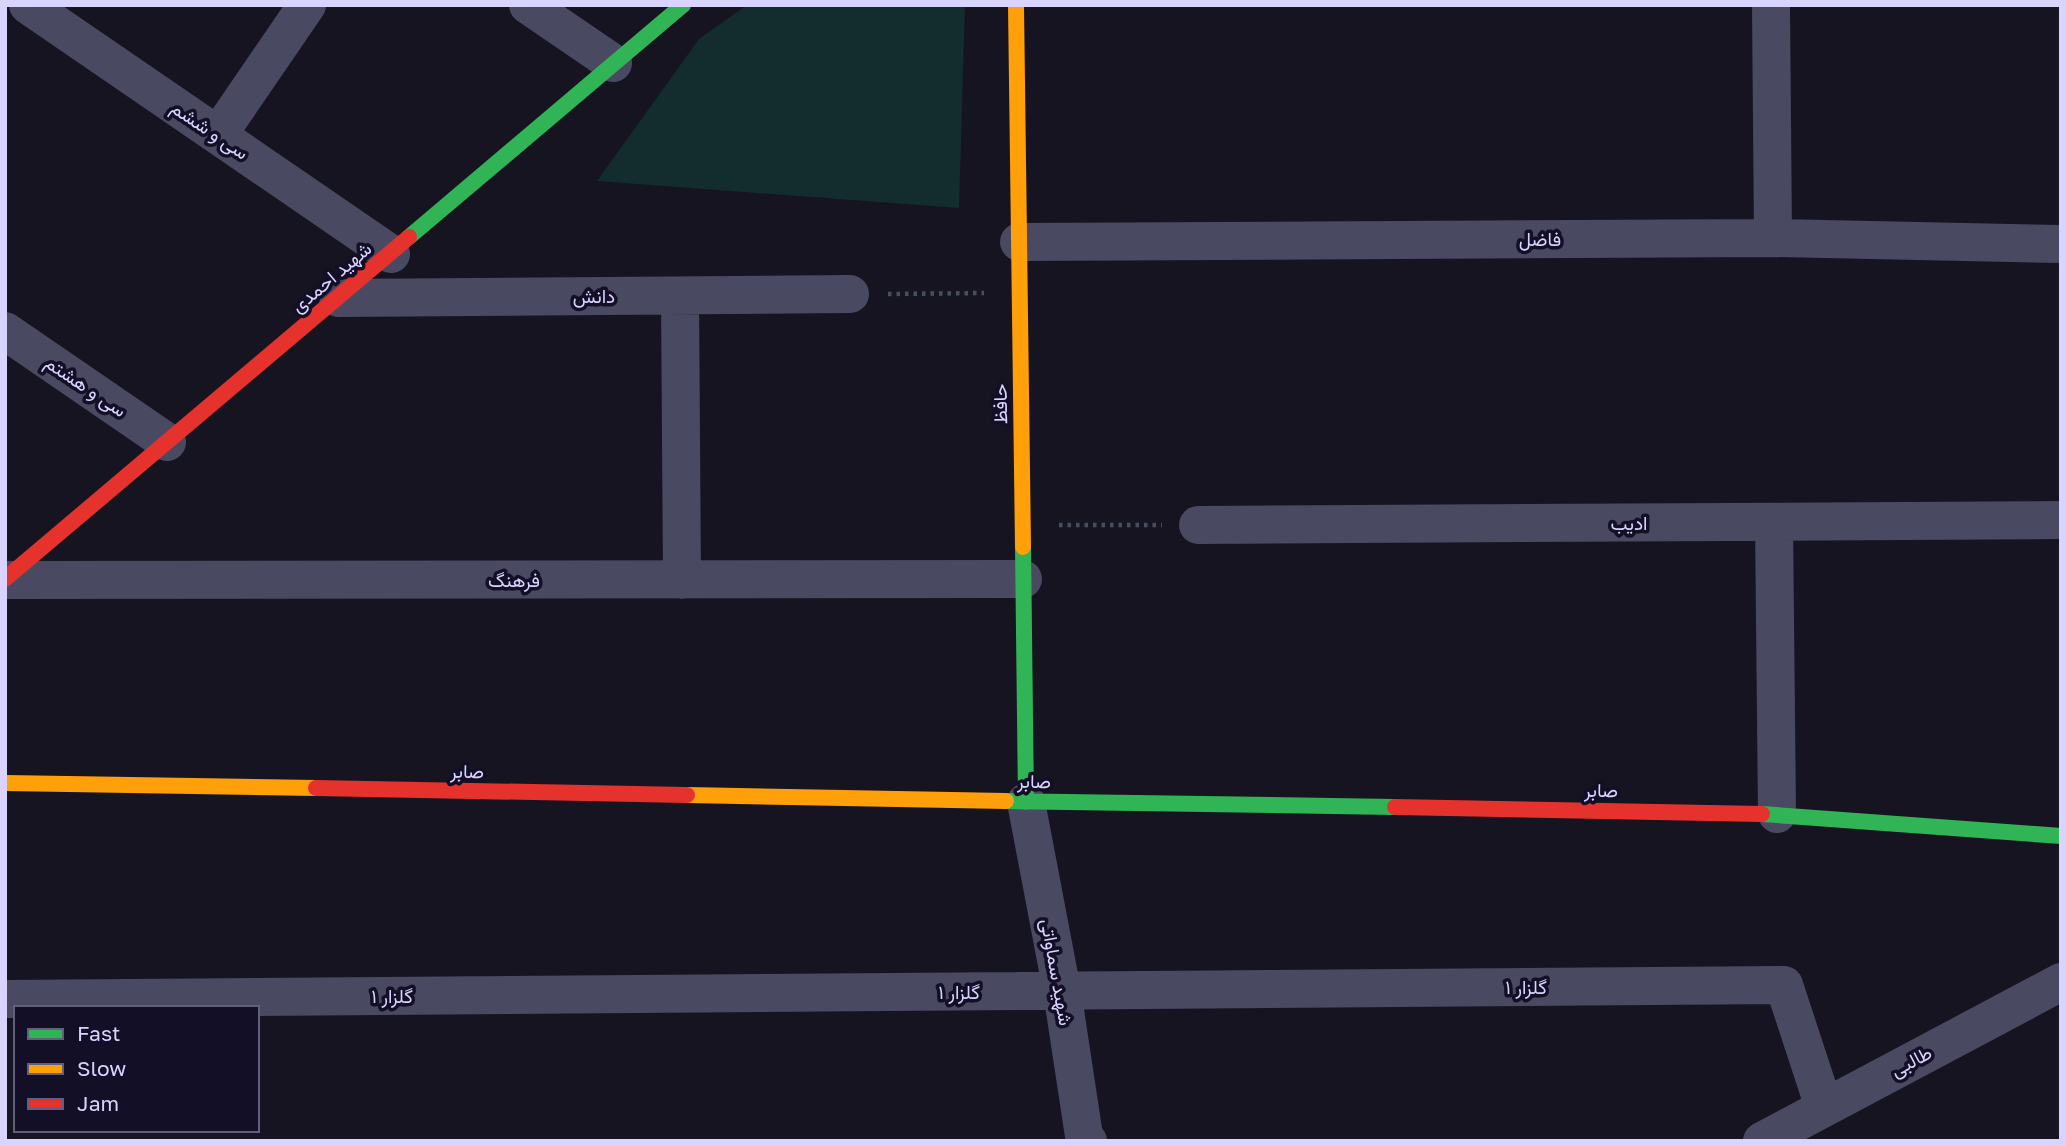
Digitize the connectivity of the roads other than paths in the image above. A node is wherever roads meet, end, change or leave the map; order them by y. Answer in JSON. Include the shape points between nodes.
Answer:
{"nodes":[{"id":1,"x":28,"y":5,"type":"edge"},
{"id":2,"x":307,"y":5,"type":"edge"},
{"id":3,"x":528,"y":5,"type":"edge"},
{"id":4,"x":683,"y":5,"type":"edge"},
{"id":5,"x":1016,"y":5,"type":"edge"},
{"id":6,"x":1771,"y":5,"type":"edge"},
{"id":7,"x":612,"y":63,"type":"junction"},
{"id":8,"x":218,"y":135,"type":"junction"},
{"id":9,"x":1773,"y":238,"type":"junction"},
{"id":10,"x":1019,"y":242,"type":"junction"},
{"id":11,"x":2061,"y":244,"type":"edge"},
{"id":12,"x":391,"y":254,"type":"junction"},
{"id":13,"x":850,"y":294,"type":"road end"},
{"id":14,"x":680,"y":296,"type":"junction"},
{"id":15,"x":338,"y":298,"type":"junction"},
{"id":16,"x":5,"y":331,"type":"edge"},
{"id":17,"x":167,"y":442,"type":"junction"},
{"id":18,"x":2061,"y":520,"type":"edge"},
{"id":19,"x":1774,"y":522,"type":"junction"},
{"id":20,"x":1198,"y":525,"type":"road end"},
{"id":21,"x":1023,"y":579,"type":"junction"},
{"id":22,"x":5,"y":580,"type":"edge"},
{"id":23,"x":682,"y":580,"type":"junction"},
{"id":24,"x":5,"y":783,"type":"edge"},
{"id":25,"x":1026,"y":802,"type":"junction"},
{"id":26,"x":1777,"y":814,"type":"junction"},
{"id":27,"x":2061,"y":836,"type":"edge"},
{"id":28,"x":2061,"y":982,"type":"edge"},
{"id":29,"x":1062,"y":991,"type":"junction"},
{"id":30,"x":5,"y":999,"type":"edge"},
{"id":31,"x":1824,"y":1107,"type":"junction"},
{"id":32,"x":1088,"y":1141,"type":"edge"},
{"id":33,"x":1762,"y":1141,"type":"edge"}],
"edges":[{"from":1,"to":8,"type":"street","name":"سی و ششم"},
{"from":2,"to":8,"type":"street"},
{"from":3,"to":7,"type":"street"},
{"from":4,"to":7,"type":"street","name":"شهید احمدی"},
{"from":5,"to":10,"type":"street","name":"حافظ"},
{"from":6,"to":9,"type":"street"},
{"from":7,"to":12,"type":"street","name":"شهید احمدی"},
{"from":8,"to":12,"type":"street","name":"سی و ششم"},
{"from":9,"to":10,"type":"street","name":"فاضل"},
{"from":9,"to":11,"type":"street","name":"فاضل"},
{"from":10,"to":21,"type":"street","name":"حافظ"},
{"from":12,"to":15,"type":"street","name":"شهید احمدی"},
{"from":13,"to":14,"type":"street","name":"دانش"},
{"from":14,"to":15,"type":"street","name":"دانش"},
{"from":14,"to":23,"type":"street"},
{"from":15,"to":17,"type":"street","name":"شهید احمدی"},
{"from":16,"to":17,"type":"street","name":"سی و هشتم"},
{"from":17,"to":22,"type":"street","name":"شهید احمدی"},
{"from":18,"to":19,"type":"street","name":"ادیب"},
{"from":19,"to":20,"type":"street","name":"ادیب"},
{"from":19,"to":26,"type":"street"},
{"from":21,"to":23,"type":"street","name":"فرهنگ"},
{"from":21,"to":25,"type":"street","name":"حافظ"},
{"from":22,"to":23,"type":"street","name":"فرهنگ"},
{"from":24,"to":25,"type":"street","name":"صابر"},
{"from":25,"to":26,"type":"street","name":"صابر"},
{"from":25,"to":29,"type":"street","name":"شهید سماواتی"},
{"from":26,"to":27,"type":"street","name":"صابر"},
{"from":28,"to":31,"type":"street","name":"طالبی"},
{"from":29,"to":30,"type":"street","name":"گلزار ۱"},
{"from":29,"to":31,"type":"street","name":"گلزار ۱","via":[[1784,985]]},
{"from":29,"to":32,"type":"street","name":"شهید سماواتی"},
{"from":31,"to":33,"type":"street","name":"طالبی"}]}
